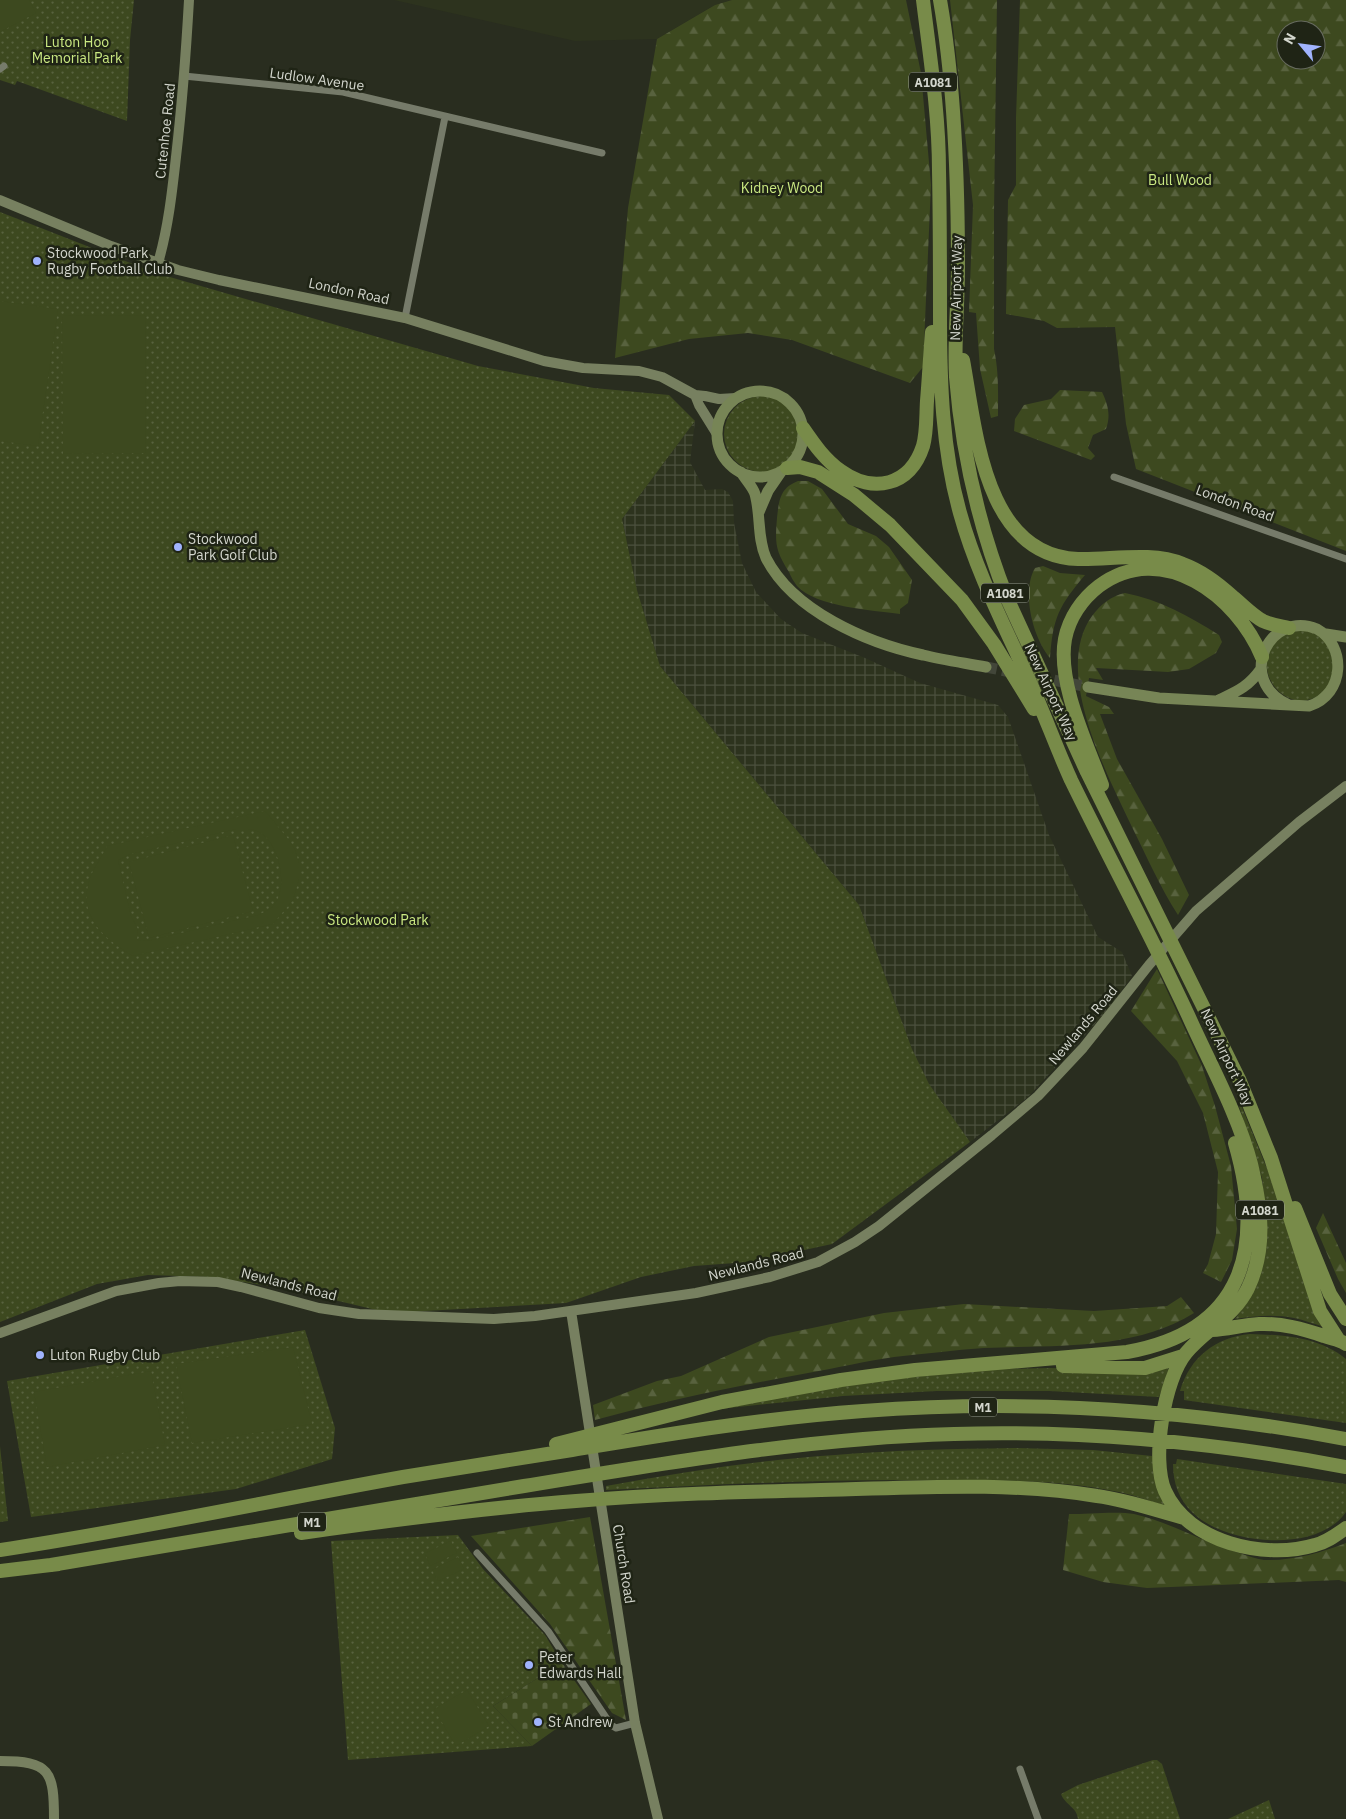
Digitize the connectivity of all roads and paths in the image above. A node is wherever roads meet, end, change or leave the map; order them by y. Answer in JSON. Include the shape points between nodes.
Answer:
{"nodes":[{"id":1,"x":190,"y":0,"type":"edge"},
{"id":2,"x":923,"y":0,"type":"edge"},
{"id":3,"x":940,"y":1,"type":"edge"},
{"id":4,"x":184,"y":76,"type":"junction"},
{"id":5,"x":445,"y":117,"type":"junction"},
{"id":6,"x":602,"y":152,"type":"dead end"},
{"id":7,"x":0,"y":200,"type":"edge"},
{"id":8,"x":940,"y":262,"type":"junction"},
{"id":9,"x":158,"y":263,"type":"junction"},
{"id":10,"x":405,"y":318,"type":"junction"},
{"id":11,"x":957,"y":323,"type":"junction"},
{"id":12,"x":696,"y":395,"type":"junction"},
{"id":13,"x":736,"y":398,"type":"junction"},
{"id":14,"x":803,"y":428,"type":"junction"},
{"id":15,"x":717,"y":434,"type":"junction"},
{"id":16,"x":784,"y":470,"type":"junction"},
{"id":17,"x":741,"y":472,"type":"junction"},
{"id":18,"x":1114,"y":477,"type":"dead end"},
{"id":19,"x":759,"y":512,"type":"junction"},
{"id":20,"x":1346,"y":559,"type":"edge"},
{"id":21,"x":1288,"y":628,"type":"junction"},
{"id":22,"x":1326,"y":634,"type":"junction"},
{"id":23,"x":1346,"y":637,"type":"edge"},
{"id":24,"x":1262,"y":663,"type":"junction"},
{"id":25,"x":986,"y":667,"type":"tunnel mouth"},
{"id":26,"x":1344,"y":670,"type":"edge"},
{"id":27,"x":1088,"y":687,"type":"tunnel mouth"},
{"id":28,"x":1218,"y":700,"type":"junction"},
{"id":29,"x":1289,"y":705,"type":"junction"},
{"id":30,"x":1054,"y":739,"type":"junction"},
{"id":31,"x":1346,"y":786,"type":"edge"},
{"id":32,"x":1123,"y":842,"type":"junction"},
{"id":33,"x":1218,"y":1080,"type":"junction"},
{"id":34,"x":1271,"y":1158,"type":"junction"},
{"id":35,"x":570,"y":1311,"type":"junction"},
{"id":36,"x":1346,"y":1319,"type":"edge"},
{"id":37,"x":1211,"y":1330,"type":"junction"},
{"id":38,"x":0,"y":1333,"type":"edge"},
{"id":39,"x":1342,"y":1342,"type":"edge"},
{"id":40,"x":1183,"y":1356,"type":"junction"},
{"id":41,"x":1004,"y":1363,"type":"junction"},
{"id":42,"x":618,"y":1435,"type":"junction"},
{"id":43,"x":1346,"y":1439,"type":"edge"},
{"id":44,"x":1346,"y":1467,"type":"edge"},
{"id":45,"x":1184,"y":1518,"type":"junction"},
{"id":46,"x":1343,"y":1532,"type":"edge"},
{"id":47,"x":0,"y":1550,"type":"edge"},
{"id":48,"x":477,"y":1553,"type":"dead end"},
{"id":49,"x":51,"y":1565,"type":"junction"},
{"id":50,"x":0,"y":1571,"type":"edge"},
{"id":51,"x":635,"y":1722,"type":"junction"},
{"id":52,"x":0,"y":1761,"type":"edge"},
{"id":53,"x":1020,"y":1769,"type":"dead end"},
{"id":54,"x":54,"y":1819,"type":"edge"},
{"id":55,"x":658,"y":1819,"type":"edge"},
{"id":56,"x":1038,"y":1819,"type":"edge"}],
"edges":[{"from":1,"to":4,"type":"street","name":"Cutenhoe Road"},
{"from":2,"to":8,"type":"highway","name":"New Airport Way","number":"A1081","via":[[939,155]]},
{"from":3,"to":11,"type":"highway","name":"New Airport Way","number":"A1081","via":[[956,160]]},
{"from":4,"to":5,"type":"street","name":"Ludlow Avenue","via":[[343,92]]},
{"from":4,"to":9,"type":"street","name":"Cutenhoe Road","via":[[173,185]]},
{"from":5,"to":6,"type":"street","name":"Ludlow Avenue"},
{"from":5,"to":10,"type":"street"},
{"from":7,"to":9,"type":"street","name":"London Road"},
{"from":8,"to":14,"type":"highway","number":"A1081","via":[[926,432],[913,466],[894,481],[880,484],[860,481],[828,460]]},
{"from":8,"to":30,"type":"highway","name":"New Airport Way","number":"A1081","via":[[945,440],[960,515],[984,580]]},
{"from":9,"to":10,"type":"street","name":"London Road","via":[[219,280]]},
{"from":10,"to":12,"type":"street","name":"London Road","via":[[552,362],[651,374]]},
{"from":11,"to":21,"type":"highway","number":"A1081","via":[[981,454],[991,486],[1007,520],[1030,544],[1061,557],[1143,557],[1182,563],[1222,587],[1259,618]]},
{"from":11,"to":32,"type":"highway","name":"New Airport Way","number":"A1081","via":[[956,377],[967,461],[998,574],[1087,772]]},
{"from":12,"to":13,"type":"street","name":"London Road"},
{"from":12,"to":15,"type":"street"},
{"from":13,"to":14,"type":"main road","via":[[760,390],[784,397],[800,416]]},
{"from":13,"to":15,"type":"main road","via":[[719,420]]},
{"from":14,"to":16,"type":"main road","via":[[800,450]]},
{"from":15,"to":17,"type":"main road","via":[[723,456]]},
{"from":16,"to":17,"type":"main road","via":[[754,477]]},
{"from":16,"to":19,"type":"main road","via":[[768,491]]},
{"from":16,"to":30,"type":"highway","number":"A1081","via":[[800,467],[818,472],[854,495],[890,525],[977,619]]},
{"from":17,"to":19,"type":"main road","via":[[755,492]]},
{"from":18,"to":20,"type":"street","name":"London Road"},
{"from":19,"to":25,"type":"main road","via":[[765,556],[772,568],[781,581],[819,613],[891,647]]},
{"from":21,"to":22,"type":"main road","via":[[1308,626]]},
{"from":21,"to":24,"type":"main road","via":[[1267,644]]},
{"from":22,"to":23,"type":"main road"},
{"from":22,"to":26,"type":"main road","via":[[1339,651]]},
{"from":24,"to":28,"type":"main road","via":[[1254,679],[1242,689]]},
{"from":24,"to":29,"type":"main road","via":[[1267,688]]},
{"from":24,"to":32,"type":"highway","number":"A1081","via":[[1250,632],[1230,608],[1211,591],[1175,572],[1140,569],[1121,574],[1105,581],[1080,605],[1065,640],[1064,666],[1068,690]]},
{"from":26,"to":29,"type":"main road","via":[[1334,691],[1318,703],[1299,707]]},
{"from":27,"to":28,"type":"main road","via":[[1159,698]]},
{"from":28,"to":29,"type":"main road"},
{"from":30,"to":33,"type":"highway","name":"New Airport Way","number":"A1081"},
{"from":31,"to":35,"type":"street","name":"Newlands Road","via":[[1292,827],[1196,911],[1083,1048],[1038,1096],[863,1237],[818,1262],[770,1277],[696,1293]]},
{"from":32,"to":34,"type":"highway","name":"New Airport Way","number":"A1081","via":[[1239,1079]]},
{"from":33,"to":37,"type":"highway","name":"New Airport Way","number":"A1081","via":[[1250,1160],[1261,1225],[1259,1258],[1247,1291],[1232,1312]]},
{"from":33,"to":41,"type":"highway","via":[[1243,1170],[1247,1202],[1246,1252],[1227,1296],[1197,1326],[1145,1349]]},
{"from":34,"to":36,"type":"highway","via":[[1330,1294]]},
{"from":34,"to":39,"type":"highway","name":"New Airport Way","number":"A1081","via":[[1320,1311]]},
{"from":35,"to":38,"type":"street","name":"Newlands Road","via":[[494,1319],[359,1314],[319,1308],[218,1282],[180,1281],[116,1291]]},
{"from":35,"to":51,"type":"street","name":"Church Road"},
{"from":37,"to":39,"type":"highway","via":[[1275,1324],[1309,1330]]},
{"from":37,"to":40,"type":"highway","name":"New Airport Way"},
{"from":40,"to":41,"type":"highway","via":[[1135,1369]]},
{"from":40,"to":45,"type":"highway","via":[[1167,1395],[1159,1465],[1165,1492]]},
{"from":41,"to":42,"type":"highway","via":[[842,1380],[722,1402]]},
{"from":42,"to":43,"type":"highway","number":"M1","via":[[864,1411],[1027,1406],[1140,1410],[1216,1418]]},
{"from":42,"to":47,"type":"highway","number":"M1","via":[[568,1446],[467,1460],[402,1478],[94,1536]]},
{"from":44,"to":49,"type":"highway","number":"M1","via":[[1143,1440],[1024,1434],[867,1438],[741,1451],[623,1469]]},
{"from":45,"to":46,"type":"highway","via":[[1219,1540],[1260,1549],[1318,1545]]},
{"from":45,"to":49,"type":"highway","via":[[1100,1496],[969,1486],[626,1497],[392,1520]]},
{"from":48,"to":51,"type":"street","via":[[548,1631],[611,1725],[616,1728]]},
{"from":49,"to":50,"type":"highway","number":"M1"},
{"from":51,"to":55,"type":"street","name":"Church Road"},
{"from":52,"to":54,"type":"street","via":[[24,1762],[46,1770],[52,1785]]},
{"from":53,"to":56,"type":"street"}]}
